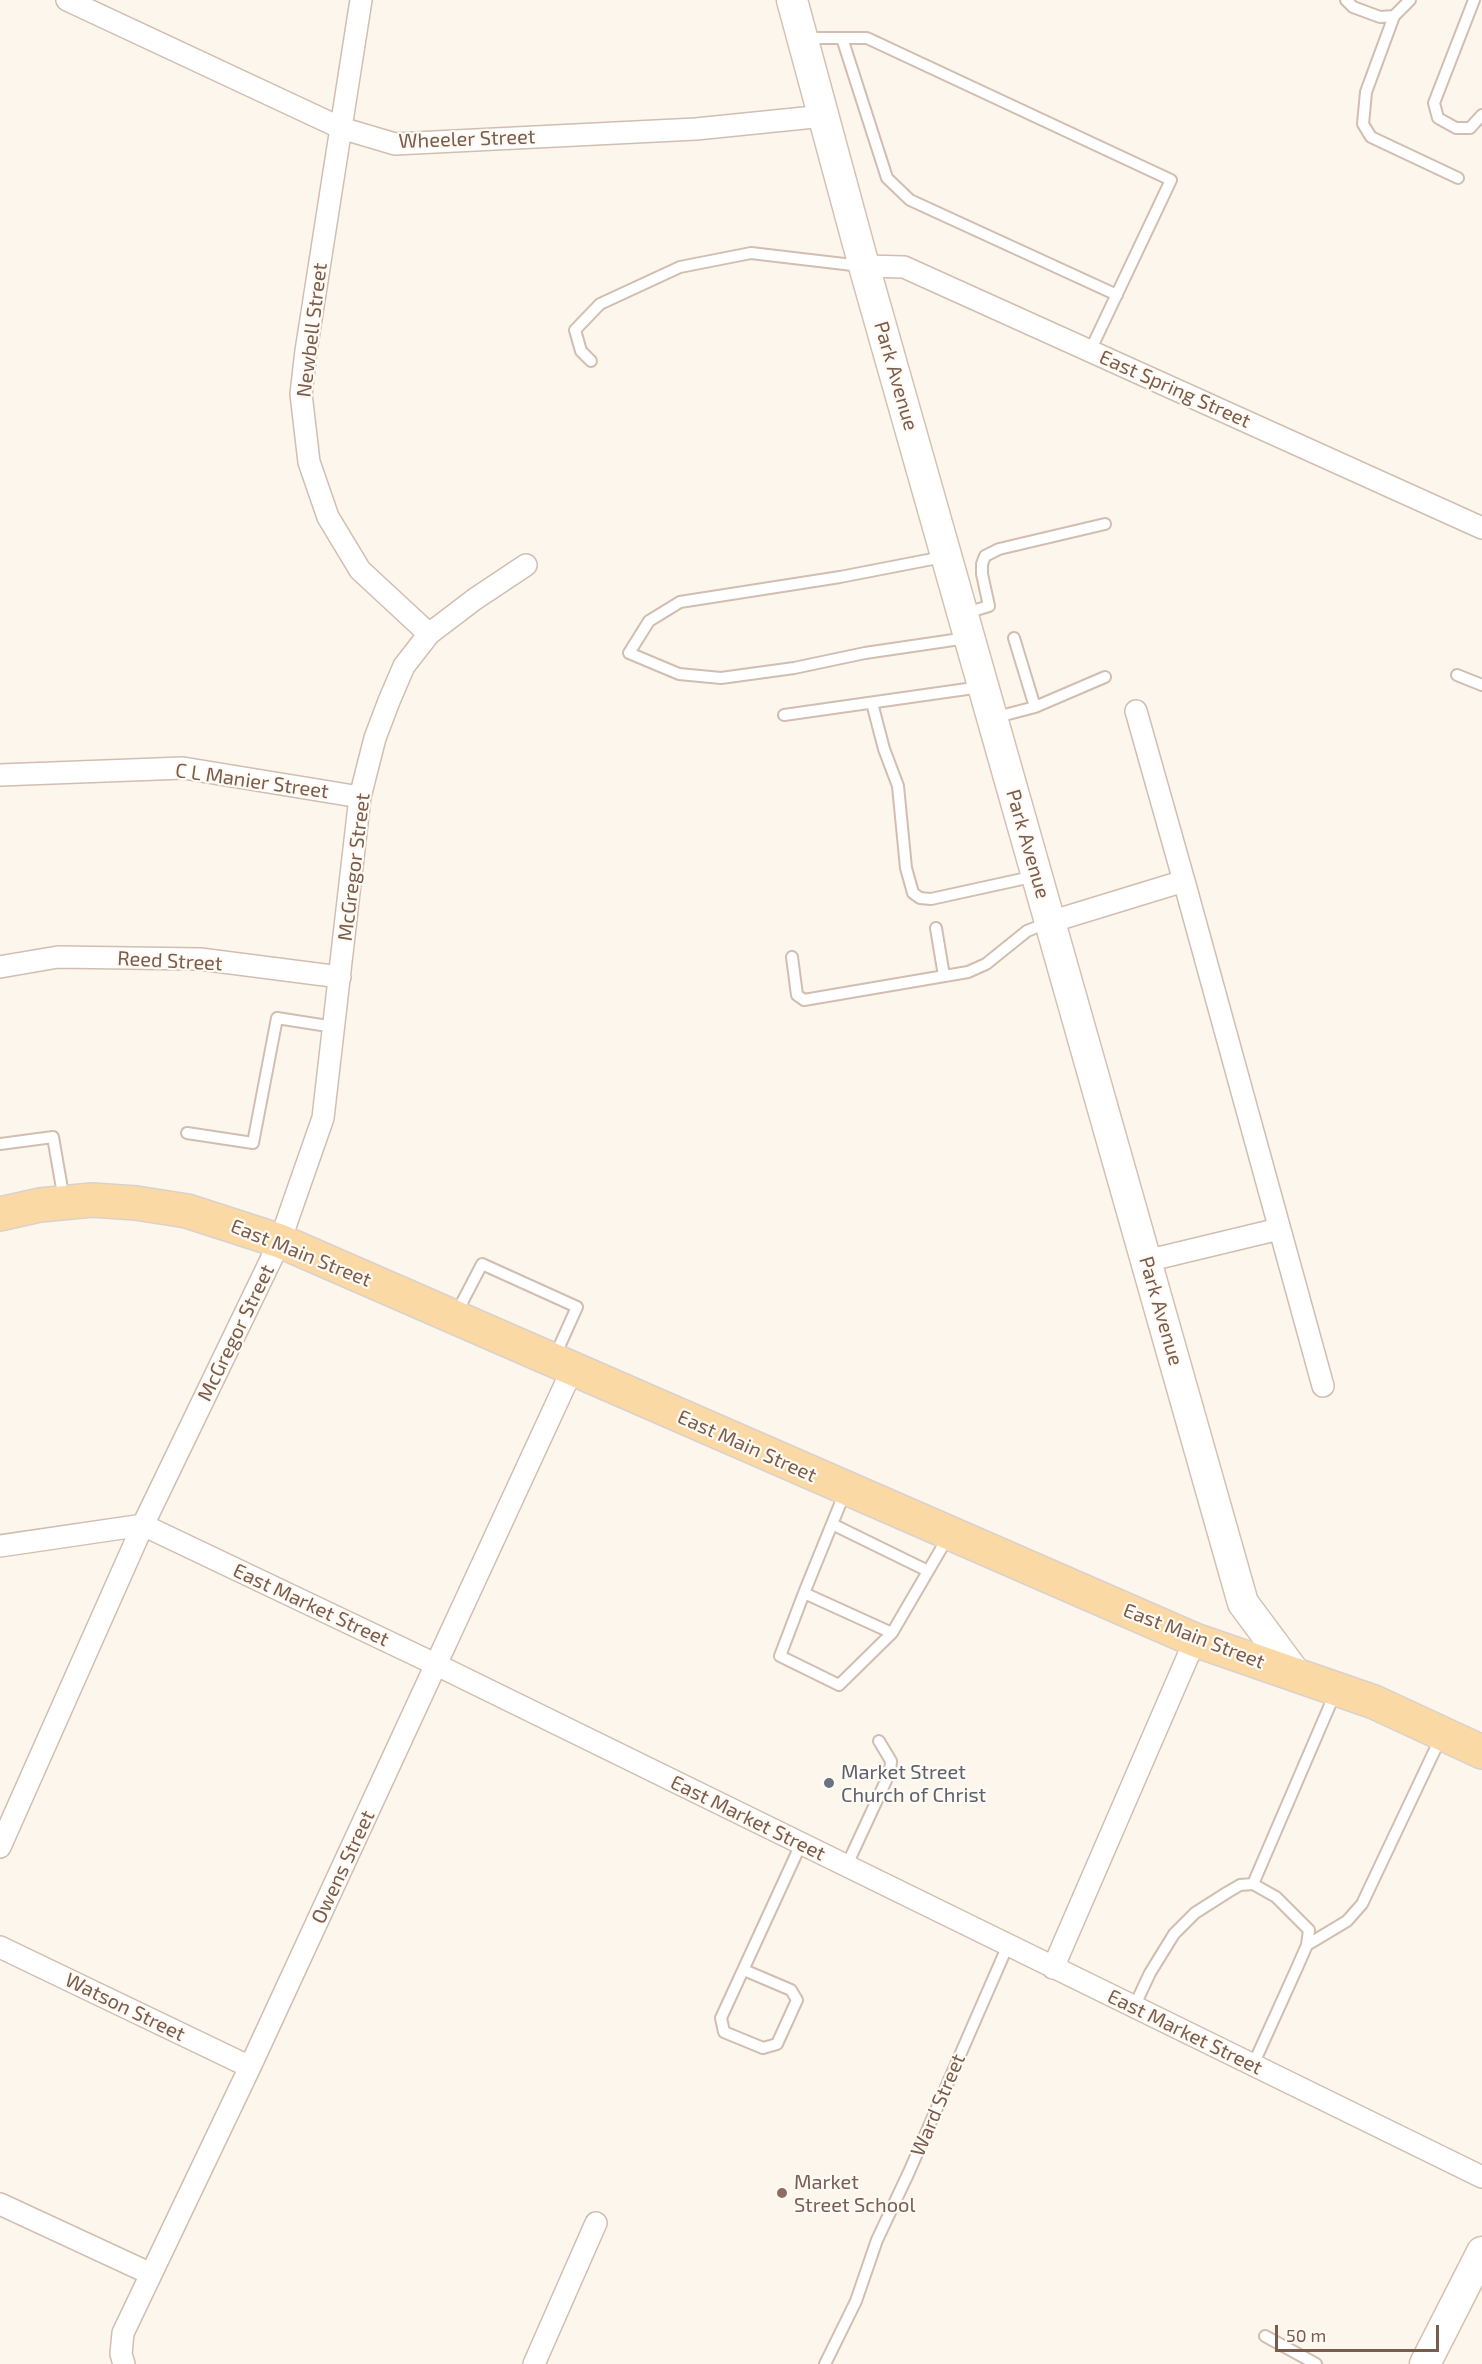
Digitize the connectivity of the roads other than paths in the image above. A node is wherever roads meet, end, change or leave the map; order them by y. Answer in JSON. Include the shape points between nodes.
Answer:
{"nodes":[{"id":1,"x":67,"y":0,"type":"edge"},
{"id":2,"x":362,"y":0,"type":"edge"},
{"id":3,"x":792,"y":0,"type":"edge"},
{"id":4,"x":1346,"y":0,"type":"edge"},
{"id":5,"x":1410,"y":0,"type":"edge"},
{"id":6,"x":1474,"y":0,"type":"edge"},
{"id":7,"x":1394,"y":16,"type":"junction"},
{"id":8,"x":802,"y":38,"type":"junction"},
{"id":9,"x":842,"y":38,"type":"junction"},
{"id":10,"x":1482,"y":115,"type":"edge"},
{"id":11,"x":824,"y":116,"type":"junction"},
{"id":12,"x":341,"y":128,"type":"junction"},
{"id":13,"x":1458,"y":178,"type":"dead end"},
{"id":14,"x":864,"y":266,"type":"junction"},
{"id":15,"x":1117,"y":295,"type":"junction"},
{"id":16,"x":1090,"y":351,"type":"junction"},
{"id":17,"x":591,"y":361,"type":"dead end"},
{"id":18,"x":1105,"y":524,"type":"dead end"},
{"id":19,"x":1482,"y":528,"type":"edge"},
{"id":20,"x":947,"y":556,"type":"junction"},
{"id":21,"x":526,"y":565,"type":"dead end"},
{"id":22,"x":967,"y":626,"type":"junction"},
{"id":23,"x":429,"y":634,"type":"junction"},
{"id":24,"x":1014,"y":638,"type":"dead end"},
{"id":25,"x":1457,"y":675,"type":"dead end"},
{"id":26,"x":1105,"y":677,"type":"dead end"},
{"id":27,"x":1482,"y":686,"type":"edge"},
{"id":28,"x":984,"y":687,"type":"junction"},
{"id":29,"x":872,"y":702,"type":"junction"},
{"id":30,"x":1035,"y":707,"type":"junction"},
{"id":31,"x":1136,"y":711,"type":"dead end"},
{"id":32,"x":784,"y":715,"type":"dead end"},
{"id":33,"x":993,"y":718,"type":"junction"},
{"id":34,"x":0,"y":775,"type":"edge"},
{"id":35,"x":360,"y":797,"type":"junction"},
{"id":36,"x":1037,"y":875,"type":"junction"},
{"id":37,"x":1184,"y":881,"type":"junction"},
{"id":38,"x":1050,"y":922,"type":"junction"},
{"id":39,"x":936,"y":928,"type":"dead end"},
{"id":40,"x":792,"y":957,"type":"dead end"},
{"id":41,"x":0,"y":967,"type":"edge"},
{"id":42,"x":945,"y":976,"type":"junction"},
{"id":43,"x":340,"y":977,"type":"junction"},
{"id":44,"x":334,"y":1027,"type":"junction"},
{"id":45,"x":187,"y":1133,"type":"dead end"},
{"id":46,"x":0,"y":1144,"type":"edge"},
{"id":47,"x":65,"y":1203,"type":"junction"},
{"id":48,"x":0,"y":1214,"type":"edge"},
{"id":49,"x":1279,"y":1229,"type":"junction"},
{"id":50,"x":280,"y":1241,"type":"junction"},
{"id":51,"x":1146,"y":1261,"type":"junction"},
{"id":52,"x":454,"y":1318,"type":"junction"},
{"id":53,"x":562,"y":1366,"type":"junction"},
{"id":54,"x":1323,"y":1386,"type":"dead end"},
{"id":55,"x":846,"y":1489,"type":"junction"},
{"id":56,"x":832,"y":1524,"type":"junction"},
{"id":57,"x":143,"y":1525,"type":"junction"},
{"id":58,"x":950,"y":1534,"type":"junction"},
{"id":59,"x":0,"y":1546,"type":"edge"},
{"id":60,"x":928,"y":1571,"type":"junction"},
{"id":61,"x":804,"y":1593,"type":"junction"},
{"id":62,"x":892,"y":1633,"type":"junction"},
{"id":63,"x":1195,"y":1640,"type":"junction"},
{"id":64,"x":437,"y":1665,"type":"junction"},
{"id":65,"x":1295,"y":1673,"type":"junction"},
{"id":66,"x":1337,"y":1689,"type":"junction"},
{"id":67,"x":1442,"y":1734,"type":"junction"},
{"id":68,"x":879,"y":1740,"type":"dead end"},
{"id":69,"x":1482,"y":1752,"type":"edge"},
{"id":70,"x":801,"y":1844,"type":"junction"},
{"id":71,"x":0,"y":1847,"type":"edge"},
{"id":72,"x":846,"y":1866,"type":"junction"},
{"id":73,"x":1253,"y":1884,"type":"junction"},
{"id":74,"x":1307,"y":1945,"type":"junction"},
{"id":75,"x":1008,"y":1946,"type":"junction"},
{"id":76,"x":0,"y":1947,"type":"edge"},
{"id":77,"x":1053,"y":1968,"type":"junction"},
{"id":78,"x":744,"y":1970,"type":"junction"},
{"id":79,"x":1134,"y":2007,"type":"junction"},
{"id":80,"x":1253,"y":2065,"type":"junction"},
{"id":81,"x":250,"y":2067,"type":"junction"},
{"id":82,"x":1482,"y":2177,"type":"edge"},
{"id":83,"x":0,"y":2204,"type":"edge"},
{"id":84,"x":596,"y":2223,"type":"dead end"},
{"id":85,"x":1482,"y":2252,"type":"edge"},
{"id":86,"x":151,"y":2274,"type":"junction"},
{"id":87,"x":1265,"y":2336,"type":"dead end"},
{"id":88,"x":124,"y":2364,"type":"edge"},
{"id":89,"x":534,"y":2364,"type":"edge"},
{"id":90,"x":825,"y":2364,"type":"edge"},
{"id":91,"x":1316,"y":2364,"type":"edge"},
{"id":92,"x":1425,"y":2364,"type":"edge"}],
"edges":[{"from":1,"to":12,"type":"street","name":"Wheeler Street"},
{"from":2,"to":12,"type":"street","name":"Newbell Street"},
{"from":3,"to":8,"type":"street","name":"Park Avenue"},
{"from":4,"to":7,"type":"lane","via":[[1364,12]]},
{"from":5,"to":7,"type":"lane"},
{"from":6,"to":10,"type":"lane","via":[[1434,103],[1438,117],[1456,128],[1470,128]]},
{"from":7,"to":13,"type":"lane","via":[[1366,92],[1363,124],[1371,137]]},
{"from":8,"to":9,"type":"lane"},
{"from":8,"to":11,"type":"street","name":"Park Avenue"},
{"from":9,"to":15,"type":"lane","via":[[887,178],[910,200]]},
{"from":9,"to":15,"type":"lane","via":[[867,38],[1171,180]]},
{"from":11,"to":12,"type":"street","name":"Wheeler Street","via":[[696,129],[395,144]]},
{"from":11,"to":14,"type":"street","name":"Park Avenue"},
{"from":12,"to":23,"type":"street","name":"Newbell Street","via":[[301,394],[309,462],[328,517],[360,570]]},
{"from":14,"to":16,"type":"street","name":"East Spring Street","via":[[904,267]]},
{"from":14,"to":17,"type":"lane","via":[[751,253],[681,267],[600,304],[575,330],[581,351]]},
{"from":14,"to":20,"type":"street","name":"Park Avenue"},
{"from":15,"to":16,"type":"lane"},
{"from":16,"to":19,"type":"street","name":"East Spring Street"},
{"from":18,"to":22,"type":"lane","via":[[999,549],[985,556],[982,574],[989,606]]},
{"from":20,"to":22,"type":"street","name":"Park Avenue"},
{"from":20,"to":22,"type":"lane","via":[[680,602],[649,621],[629,653],[679,674],[721,678],[794,668]]},
{"from":21,"to":23,"type":"street","name":"McGregor Street"},
{"from":22,"to":28,"type":"street","name":"Park Avenue"},
{"from":23,"to":35,"type":"street","name":"McGregor Street","via":[[404,666],[389,701]]},
{"from":24,"to":30,"type":"lane"},
{"from":25,"to":27,"type":"lane"},
{"from":26,"to":30,"type":"lane"},
{"from":28,"to":29,"type":"lane"},
{"from":28,"to":33,"type":"street","name":"Park Avenue"},
{"from":29,"to":32,"type":"lane"},
{"from":29,"to":36,"type":"lane","via":[[898,786],[906,868],[913,892],[920,898],[931,899]]},
{"from":30,"to":33,"type":"lane"},
{"from":31,"to":37,"type":"street"},
{"from":33,"to":36,"type":"street","name":"Park Avenue"},
{"from":34,"to":35,"type":"street","name":"C L Manier Street","via":[[183,768]]},
{"from":35,"to":43,"type":"street","name":"McGregor Street"},
{"from":36,"to":38,"type":"street","name":"Park Avenue"},
{"from":37,"to":38,"type":"street"},
{"from":37,"to":49,"type":"street"},
{"from":38,"to":42,"type":"lane","via":[[1027,931],[986,964]]},
{"from":38,"to":51,"type":"street","name":"Park Avenue"},
{"from":39,"to":42,"type":"lane"},
{"from":40,"to":42,"type":"lane","via":[[797,995],[804,1000]]},
{"from":41,"to":43,"type":"street","name":"Reed Street","via":[[58,957],[200,959]]},
{"from":43,"to":44,"type":"street","name":"McGregor Street"},
{"from":44,"to":45,"type":"lane","via":[[277,1018],[253,1143]]},
{"from":44,"to":50,"type":"street","name":"McGregor Street","via":[[323,1118]]},
{"from":46,"to":47,"type":"lane","via":[[52,1137]]},
{"from":47,"to":48,"type":"main road","name":"East Main Street"},
{"from":47,"to":50,"type":"main road","name":"East Main Street","via":[[92,1200],[187,1211]]},
{"from":49,"to":51,"type":"street"},
{"from":49,"to":54,"type":"street"},
{"from":50,"to":52,"type":"main road","name":"East Main Street"},
{"from":50,"to":57,"type":"street","name":"McGregor Street"},
{"from":51,"to":65,"type":"street","name":"Park Avenue","via":[[1243,1603]]},
{"from":52,"to":53,"type":"main road","name":"East Main Street"},
{"from":52,"to":53,"type":"lane","via":[[482,1264],[577,1307]]},
{"from":53,"to":55,"type":"main road","name":"East Main Street"},
{"from":53,"to":64,"type":"street","name":"Owens Street"},
{"from":55,"to":56,"type":"lane"},
{"from":55,"to":58,"type":"main road","name":"East Main Street"},
{"from":56,"to":60,"type":"lane"},
{"from":56,"to":61,"type":"lane"},
{"from":57,"to":59,"type":"street"},
{"from":57,"to":64,"type":"street","name":"East Market Street"},
{"from":57,"to":71,"type":"street","name":"McGregor Street"},
{"from":58,"to":60,"type":"lane"},
{"from":58,"to":63,"type":"main road","name":"East Main Street"},
{"from":60,"to":62,"type":"lane"},
{"from":61,"to":62,"type":"lane"},
{"from":61,"to":62,"type":"lane","via":[[780,1656],[839,1685]]},
{"from":63,"to":65,"type":"main road","name":"East Main Street"},
{"from":63,"to":77,"type":"street"},
{"from":64,"to":70,"type":"street","name":"East Market Street"},
{"from":64,"to":81,"type":"street","name":"Owens Street"},
{"from":65,"to":66,"type":"main road","name":"East Main Street"},
{"from":66,"to":67,"type":"main road","name":"East Main Street"},
{"from":66,"to":73,"type":"lane"},
{"from":67,"to":69,"type":"main road","name":"East Main Street"},
{"from":67,"to":74,"type":"lane","via":[[1362,1904],[1347,1921]]},
{"from":68,"to":72,"type":"lane","via":[[891,1761],[890,1772]]},
{"from":70,"to":72,"type":"street","name":"East Market Street"},
{"from":70,"to":78,"type":"lane"},
{"from":72,"to":75,"type":"street","name":"East Market Street"},
{"from":73,"to":74,"type":"lane","via":[[1276,1897],[1309,1930]]},
{"from":73,"to":79,"type":"lane","via":[[1240,1885],[1220,1897],[1195,1913],[1174,1934]]},
{"from":74,"to":80,"type":"lane"},
{"from":75,"to":77,"type":"street","name":"East Market Street"},
{"from":75,"to":90,"type":"lane","name":"Ward Street","via":[[877,2240],[856,2301]]},
{"from":76,"to":81,"type":"street","name":"Watson Street"},
{"from":77,"to":79,"type":"street","name":"East Market Street"},
{"from":78,"to":78,"type":"lane","via":[[721,2018],[724,2032],[763,2048],[777,2044],[797,2000],[791,1990]]},
{"from":79,"to":80,"type":"street","name":"East Market Street"},
{"from":80,"to":82,"type":"street","name":"East Market Street"},
{"from":81,"to":86,"type":"street","name":"Owens Street"},
{"from":83,"to":86,"type":"street"},
{"from":84,"to":89,"type":"street"},
{"from":85,"to":92,"type":"street"},
{"from":86,"to":88,"type":"street","name":"Owens Street","via":[[123,2333]]},
{"from":87,"to":91,"type":"lane"}]}
